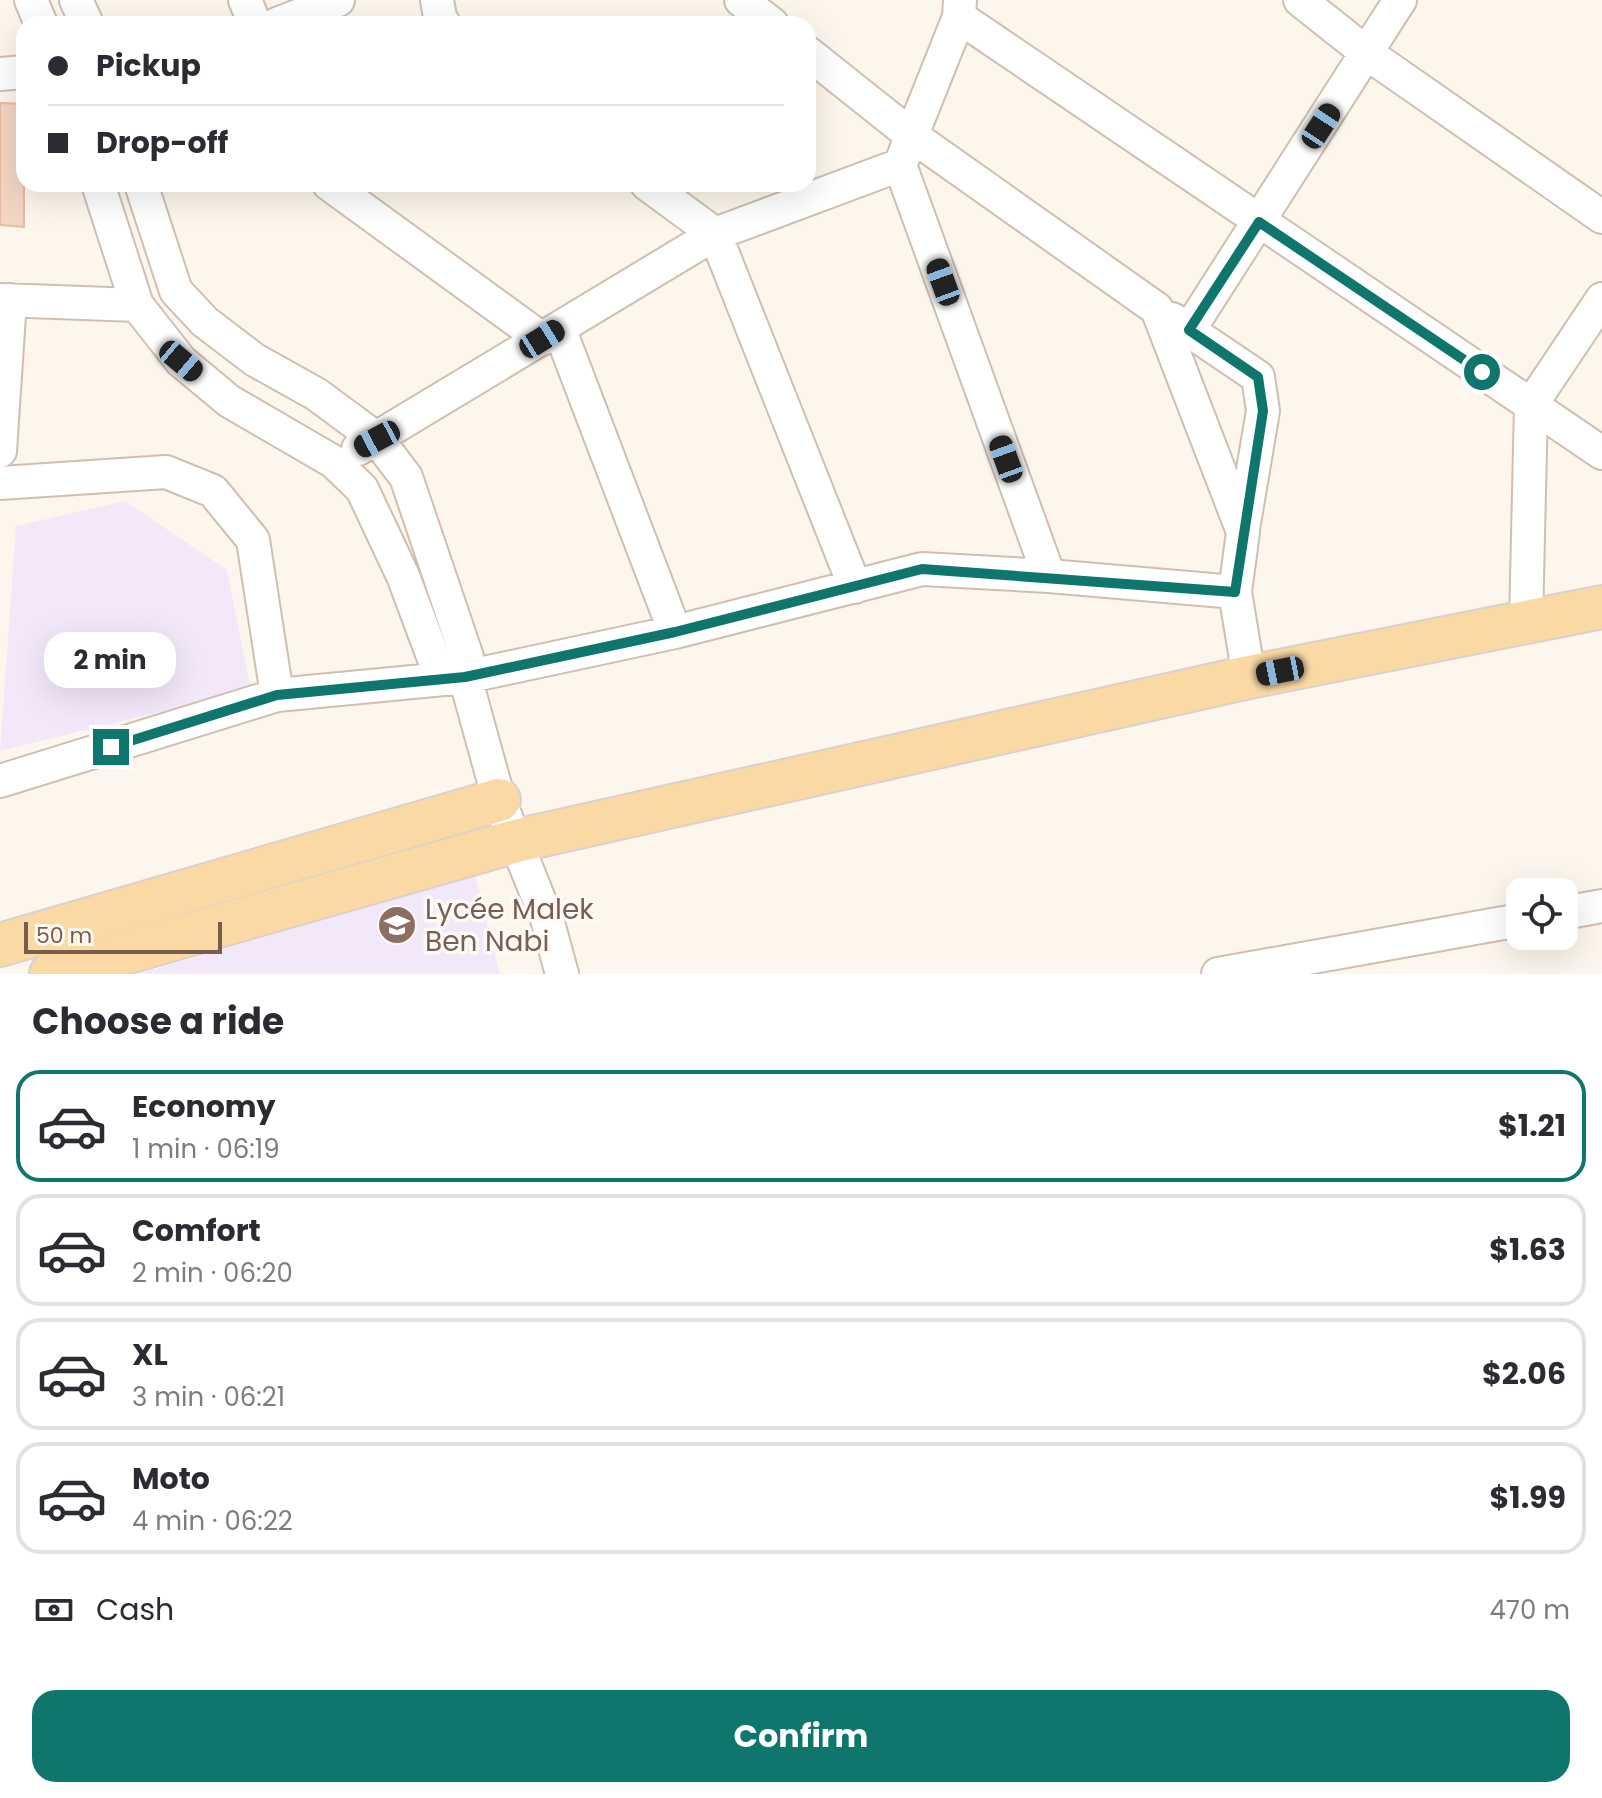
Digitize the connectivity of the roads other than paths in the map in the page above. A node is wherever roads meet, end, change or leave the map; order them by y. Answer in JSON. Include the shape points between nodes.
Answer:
{"nodes":[{"id":1,"x":338,"y":0,"type":"edge"},
{"id":2,"x":741,"y":0,"type":"edge"},
{"id":3,"x":1300,"y":0,"type":"edge"},
{"id":4,"x":1400,"y":0,"type":"edge"},
{"id":5,"x":959,"y":9,"type":"edge"},
{"id":6,"x":297,"y":16,"type":"edge"},
{"id":7,"x":762,"y":16,"type":"edge"},
{"id":8,"x":1368,"y":54,"type":"junction"},
{"id":9,"x":816,"y":61,"type":"edge"},
{"id":10,"x":906,"y":150,"type":"junction"},
{"id":11,"x":816,"y":190,"type":"edge"},
{"id":12,"x":101,"y":192,"type":"edge"},
{"id":13,"x":144,"y":192,"type":"edge"},
{"id":14,"x":341,"y":192,"type":"edge"},
{"id":15,"x":658,"y":192,"type":"edge"},
{"id":16,"x":810,"y":192,"type":"edge"},
{"id":17,"x":1602,"y":217,"type":"edge"},
{"id":18,"x":1259,"y":222,"type":"junction"},
{"id":19,"x":715,"y":234,"type":"junction"},
{"id":20,"x":1602,"y":299,"type":"edge"},
{"id":21,"x":5,"y":300,"type":"edge"},
{"id":22,"x":137,"y":305,"type":"junction"},
{"id":23,"x":1157,"y":309,"type":"junction"},
{"id":24,"x":1189,"y":330,"type":"junction"},
{"id":25,"x":550,"y":334,"type":"junction"},
{"id":26,"x":1531,"y":405,"type":"junction"},
{"id":27,"x":377,"y":439,"type":"junction"},
{"id":28,"x":0,"y":451,"type":"edge"},
{"id":29,"x":1602,"y":453,"type":"edge"},
{"id":30,"x":334,"y":462,"type":"junction"},
{"id":31,"x":0,"y":483,"type":"edge"},
{"id":32,"x":1243,"y":532,"type":"junction"},
{"id":33,"x":1049,"y":576,"type":"junction"},
{"id":34,"x":855,"y":587,"type":"junction"},
{"id":35,"x":1235,"y":592,"type":"junction"},
{"id":36,"x":1602,"y":607,"type":"edge"},
{"id":37,"x":1526,"y":622,"type":"junction"},
{"id":38,"x":675,"y":632,"type":"junction"},
{"id":39,"x":465,"y":677,"type":"junction"},
{"id":40,"x":1249,"y":677,"type":"junction"},
{"id":41,"x":277,"y":695,"type":"junction"},
{"id":42,"x":0,"y":781,"type":"edge"},
{"id":43,"x":499,"y":800,"type":"junction"},
{"id":44,"x":516,"y":841,"type":"junction"},
{"id":45,"x":1602,"y":906,"type":"edge"},
{"id":46,"x":1578,"y":910,"type":"edge"},
{"id":47,"x":1506,"y":923,"type":"edge"},
{"id":48,"x":0,"y":945,"type":"edge"},
{"id":49,"x":51,"y":974,"type":"edge"},
{"id":50,"x":562,"y":974,"type":"edge"},
{"id":51,"x":1218,"y":974,"type":"edge"}],
"edges":[{"from":1,"to":6,"type":"street"},
{"from":2,"to":7,"type":"street"},
{"from":3,"to":8,"type":"street"},
{"from":4,"to":8,"type":"street"},
{"from":5,"to":10,"type":"street"},
{"from":5,"to":18,"type":"street"},
{"from":8,"to":17,"type":"street"},
{"from":8,"to":18,"type":"street"},
{"from":9,"to":10,"type":"street"},
{"from":10,"to":11,"type":"street"},
{"from":10,"to":23,"type":"street"},
{"from":10,"to":33,"type":"street"},
{"from":12,"to":22,"type":"street"},
{"from":13,"to":27,"type":"street","via":[[176,291],[205,322]]},
{"from":14,"to":25,"type":"street"},
{"from":15,"to":19,"type":"street"},
{"from":16,"to":19,"type":"street"},
{"from":18,"to":24,"type":"street"},
{"from":18,"to":26,"type":"street"},
{"from":19,"to":25,"type":"street"},
{"from":19,"to":34,"type":"street"},
{"from":20,"to":26,"type":"street"},
{"from":21,"to":22,"type":"street"},
{"from":21,"to":28,"type":"street"},
{"from":22,"to":30,"type":"street","via":[[181,361],[229,401]]},
{"from":23,"to":24,"type":"street"},
{"from":23,"to":32,"type":"street"},
{"from":24,"to":32,"type":"street","via":[[1258,377],[1263,411]]},
{"from":25,"to":27,"type":"street"},
{"from":25,"to":38,"type":"street"},
{"from":26,"to":29,"type":"street"},
{"from":26,"to":37,"type":"street"},
{"from":27,"to":30,"type":"street"},
{"from":27,"to":39,"type":"street","via":[[406,477],[467,657]]},
{"from":30,"to":39,"type":"street","via":[[362,489],[403,576],[437,667]]},
{"from":31,"to":41,"type":"street","via":[[166,472],[213,491],[253,540]]},
{"from":32,"to":35,"type":"street"},
{"from":33,"to":34,"type":"street","via":[[922,569]]},
{"from":33,"to":35,"type":"street"},
{"from":34,"to":38,"type":"street"},
{"from":35,"to":40,"type":"street"},
{"from":36,"to":37,"type":"main road"},
{"from":37,"to":40,"type":"main road"},
{"from":38,"to":39,"type":"street"},
{"from":39,"to":41,"type":"street"},
{"from":39,"to":43,"type":"street"},
{"from":40,"to":44,"type":"main road"},
{"from":41,"to":42,"type":"street"},
{"from":43,"to":44,"type":"street"},
{"from":43,"to":48,"type":"main road"},
{"from":44,"to":49,"type":"main road"},
{"from":44,"to":50,"type":"street"},
{"from":45,"to":46,"type":"street"},
{"from":47,"to":51,"type":"street"}]}
